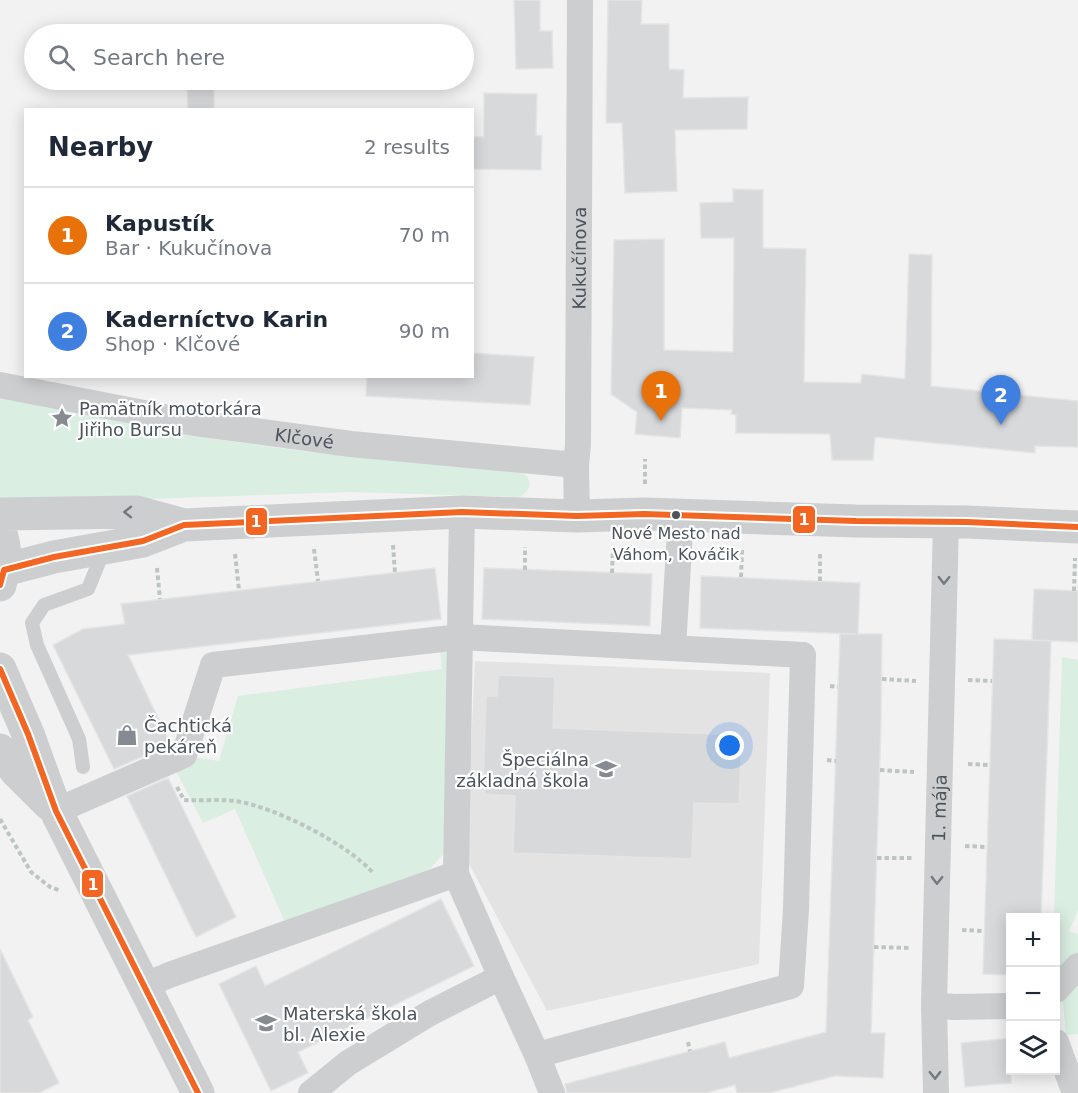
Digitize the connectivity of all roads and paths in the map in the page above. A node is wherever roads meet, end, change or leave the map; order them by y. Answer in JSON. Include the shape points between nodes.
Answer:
{"nodes":[{"id":1,"x":580,"y":0,"type":"edge"},
{"id":2,"x":0,"y":385,"type":"edge"},
{"id":3,"x":576,"y":465,"type":"junction"},
{"id":4,"x":462,"y":512,"type":"junction"},
{"id":5,"x":0,"y":514,"type":"edge"},
{"id":6,"x":681,"y":515,"type":"junction"},
{"id":7,"x":577,"y":516,"type":"junction"},
{"id":8,"x":946,"y":522,"type":"junction"},
{"id":9,"x":184,"y":525,"type":"junction"},
{"id":10,"x":0,"y":531,"type":"edge"},
{"id":11,"x":393,"y":541,"type":"dead end"},
{"id":12,"x":1076,"y":542,"type":"edge"},
{"id":13,"x":313,"y":543,"type":"dead end"},
{"id":14,"x":234,"y":547,"type":"dead end"},
{"id":15,"x":525,"y":547,"type":"dead end"},
{"id":16,"x":613,"y":547,"type":"dead end"},
{"id":17,"x":105,"y":548,"type":"junction"},
{"id":18,"x":742,"y":550,"type":"dead end"},
{"id":19,"x":820,"y":552,"type":"dead end"},
{"id":20,"x":157,"y":567,"type":"dead end"},
{"id":21,"x":525,"y":570,"type":"dead end"},
{"id":22,"x":395,"y":573,"type":"dead end"},
{"id":23,"x":612,"y":573,"type":"dead end"},
{"id":24,"x":2,"y":577,"type":"edge"},
{"id":25,"x":741,"y":577,"type":"dead end"},
{"id":26,"x":820,"y":580,"type":"dead end"},
{"id":27,"x":318,"y":581,"type":"dead end"},
{"id":28,"x":239,"y":590,"type":"dead end"},
{"id":29,"x":1074,"y":591,"type":"dead end"},
{"id":30,"x":160,"y":599,"type":"dead end"},
{"id":31,"x":460,"y":637,"type":"junction"},
{"id":32,"x":673,"y":648,"type":"junction"},
{"id":33,"x":0,"y":669,"type":"edge"},
{"id":34,"x":882,"y":679,"type":"dead end"},
{"id":35,"x":964,"y":680,"type":"dead end"},
{"id":36,"x":923,"y":681,"type":"dead end"},
{"id":37,"x":992,"y":681,"type":"dead end"},
{"id":38,"x":0,"y":750,"type":"edge"},
{"id":39,"x":165,"y":764,"type":"junction"},
{"id":40,"x":962,"y":764,"type":"dead end"},
{"id":41,"x":989,"y":765,"type":"dead end"},
{"id":42,"x":83,"y":768,"type":"dead end"},
{"id":43,"x":880,"y":770,"type":"dead end"},
{"id":44,"x":921,"y":772,"type":"dead end"},
{"id":45,"x":56,"y":811,"type":"junction"},
{"id":46,"x":958,"y":846,"type":"dead end"},
{"id":47,"x":987,"y":847,"type":"dead end"},
{"id":48,"x":877,"y":858,"type":"dead end"},
{"id":49,"x":919,"y":859,"type":"dead end"},
{"id":50,"x":456,"y":874,"type":"junction"},
{"id":51,"x":392,"y":897,"type":"junction"},
{"id":52,"x":955,"y":930,"type":"dead end"},
{"id":53,"x":984,"y":931,"type":"dead end"},
{"id":54,"x":874,"y":947,"type":"dead end"},
{"id":55,"x":916,"y":948,"type":"dead end"},
{"id":56,"x":1078,"y":966,"type":"edge"},
{"id":57,"x":501,"y":977,"type":"junction"},
{"id":58,"x":143,"y":986,"type":"junction"},
{"id":59,"x":1060,"y":986,"type":"edge"},
{"id":60,"x":934,"y":1005,"type":"junction"},
{"id":61,"x":1006,"y":1006,"type":"edge"},
{"id":62,"x":1060,"y":1052,"type":"edge"},
{"id":63,"x":537,"y":1055,"type":"junction"},
{"id":64,"x":198,"y":1093,"type":"edge"},
{"id":65,"x":311,"y":1093,"type":"edge"},
{"id":66,"x":552,"y":1093,"type":"edge"},
{"id":67,"x":936,"y":1093,"type":"edge"},
{"id":68,"x":1075,"y":1093,"type":"edge"}],
"edges":[{"from":1,"to":3,"type":"street","name":"Kukučínova"},
{"from":2,"to":3,"type":"street","name":"Klčové","via":[[195,423],[351,444]]},
{"from":3,"to":7,"type":"street","name":"Kukučínova"},
{"from":4,"to":7,"type":"main road"},
{"from":4,"to":9,"type":"main road"},
{"from":4,"to":31,"type":"street"},
{"from":9,"to":5,"type":"main road","one_way":true,"via":[[136,512]]},
{"from":6,"to":7,"type":"main road"},
{"from":6,"to":8,"type":"main road"},
{"from":6,"to":32,"type":"street"},
{"from":8,"to":12,"type":"main road"},
{"from":8,"to":60,"type":"street","name":"1. mája","one_way":true},
{"from":9,"to":17,"type":"main road","via":[[143,541]]},
{"from":10,"to":24,"type":"main road","via":[[5,551]]},
{"from":11,"to":22,"type":"path"},
{"from":12,"to":29,"type":"path"},
{"from":13,"to":27,"type":"path"},
{"from":14,"to":28,"type":"path"},
{"from":15,"to":21,"type":"path"},
{"from":16,"to":23,"type":"path"},
{"from":17,"to":24,"type":"main road","via":[[54,557]]},
{"from":17,"to":42,"type":"lane","via":[[88,589],[44,605],[32,623],[37,645],[79,739]]},
{"from":18,"to":25,"type":"path"},
{"from":19,"to":26,"type":"path"},
{"from":20,"to":30,"type":"path"},
{"from":31,"to":32,"type":"street"},
{"from":31,"to":39,"type":"street","via":[[213,665],[184,755]]},
{"from":31,"to":50,"type":"street"},
{"from":32,"to":63,"type":"street","via":[[803,655],[791,986]]},
{"from":33,"to":45,"type":"main road"},
{"from":34,"to":36,"type":"path"},
{"from":35,"to":37,"type":"path"},
{"from":38,"to":45,"type":"main road"},
{"from":39,"to":45,"type":"street"},
{"from":39,"to":51,"type":"path","via":[[184,800],[235,801],[327,837],[369,869]]},
{"from":40,"to":41,"type":"path"},
{"from":43,"to":44,"type":"path"},
{"from":45,"to":58,"type":"main road"},
{"from":46,"to":47,"type":"path"},
{"from":48,"to":49,"type":"path"},
{"from":50,"to":51,"type":"street"},
{"from":50,"to":57,"type":"street"},
{"from":51,"to":58,"type":"street"},
{"from":52,"to":53,"type":"path"},
{"from":54,"to":55,"type":"path"},
{"from":56,"to":59,"type":"street"},
{"from":57,"to":63,"type":"street"},
{"from":57,"to":65,"type":"street","via":[[430,1013],[348,1063]]},
{"from":58,"to":64,"type":"main road"},
{"from":60,"to":61,"type":"street"},
{"from":60,"to":67,"type":"street","name":"1. mája","one_way":true},
{"from":62,"to":68,"type":"street"},
{"from":63,"to":66,"type":"street"}]}
